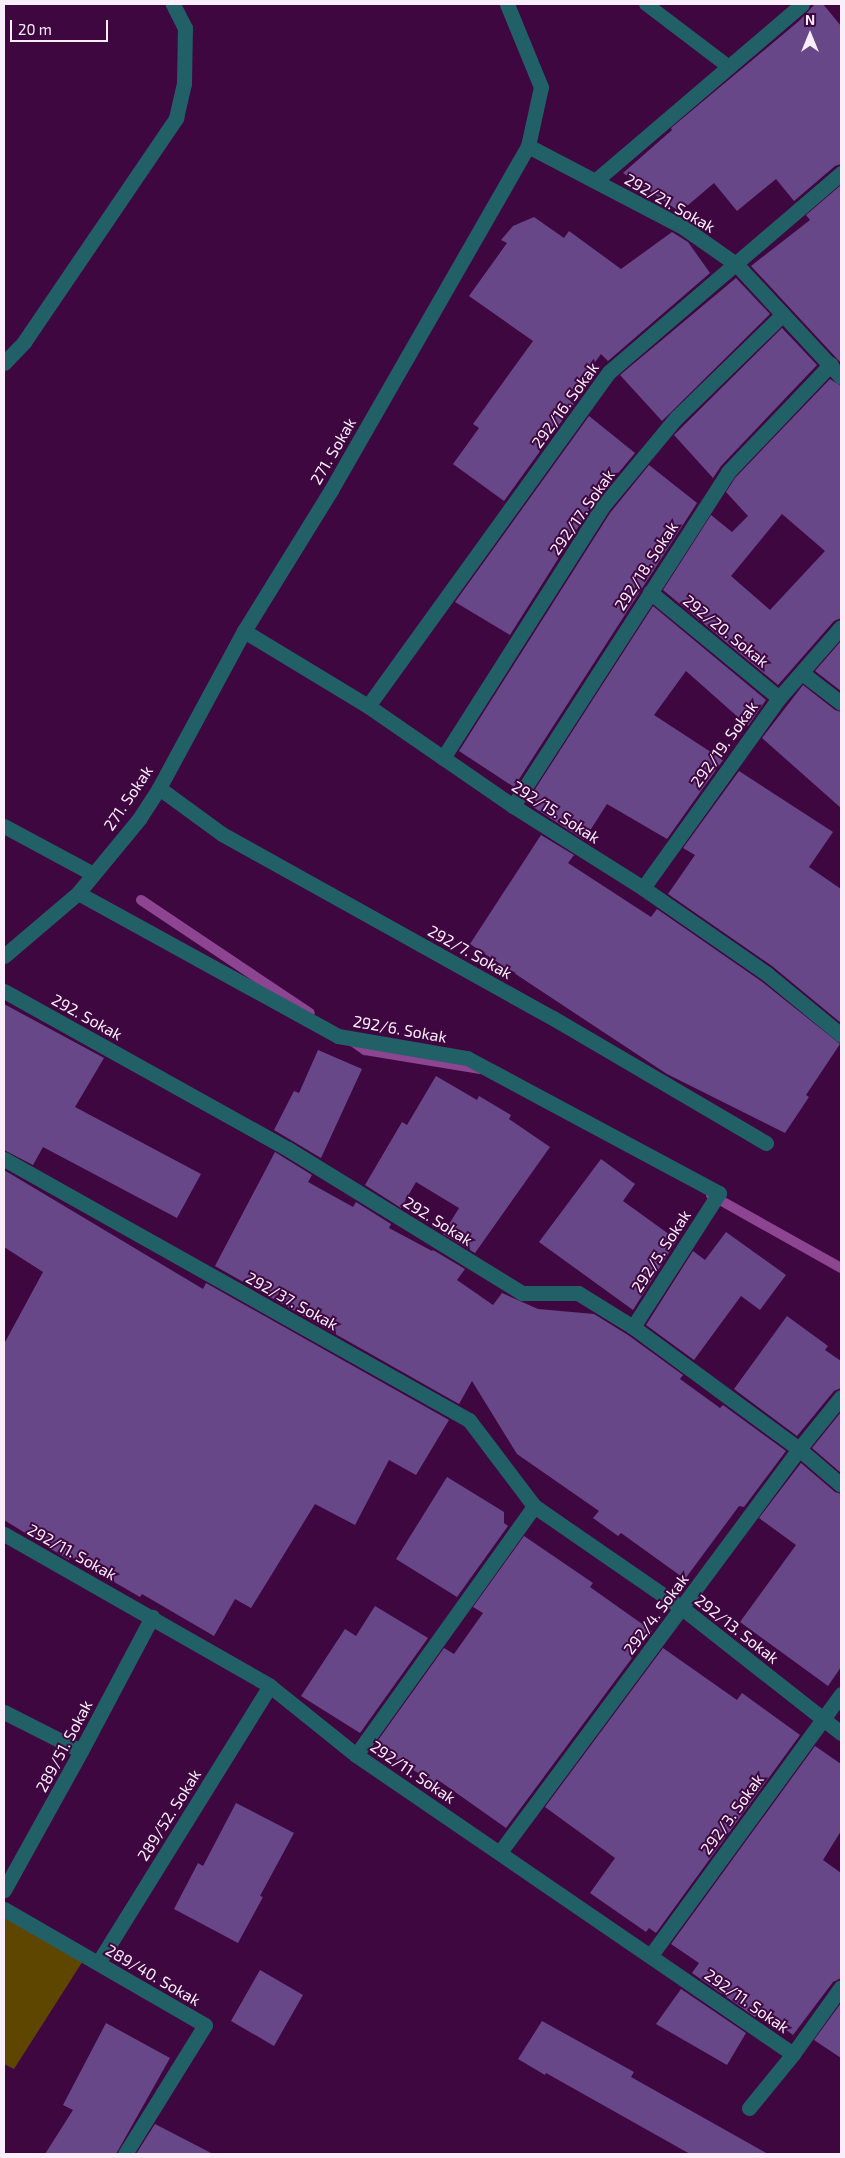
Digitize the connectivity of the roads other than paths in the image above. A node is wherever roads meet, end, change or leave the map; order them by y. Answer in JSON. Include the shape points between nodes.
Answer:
{"nodes":[{"id":1,"x":172,"y":4,"type":"edge"},
{"id":2,"x":507,"y":4,"type":"edge"},
{"id":3,"x":646,"y":4,"type":"edge"},
{"id":4,"x":802,"y":4,"type":"edge"},
{"id":5,"x":728,"y":67,"type":"junction"},
{"id":6,"x":528,"y":146,"type":"junction"},
{"id":7,"x":841,"y":173,"type":"edge"},
{"id":8,"x":595,"y":181,"type":"junction"},
{"id":9,"x":737,"y":265,"type":"junction"},
{"id":10,"x":783,"y":314,"type":"junction"},
{"id":11,"x":4,"y":362,"type":"edge"},
{"id":12,"x":831,"y":364,"type":"junction"},
{"id":13,"x":841,"y":377,"type":"edge"},
{"id":14,"x":650,"y":592,"type":"junction"},
{"id":15,"x":841,"y":627,"type":"edge"},
{"id":16,"x":244,"y":631,"type":"junction"},
{"id":17,"x":802,"y":673,"type":"junction"},
{"id":18,"x":779,"y":698,"type":"junction"},
{"id":19,"x":841,"y":703,"type":"edge"},
{"id":20,"x":368,"y":706,"type":"junction"},
{"id":21,"x":443,"y":758,"type":"junction"},
{"id":22,"x":159,"y":788,"type":"junction"},
{"id":23,"x":513,"y":806,"type":"junction"},
{"id":24,"x":4,"y":826,"type":"edge"},
{"id":25,"x":93,"y":874,"type":"junction"},
{"id":26,"x":643,"y":888,"type":"junction"},
{"id":27,"x":78,"y":893,"type":"junction"},
{"id":28,"x":4,"y":956,"type":"edge"},
{"id":29,"x":4,"y":991,"type":"edge"},
{"id":30,"x":841,"y":1035,"type":"edge"},
{"id":31,"x":766,"y":1143,"type":"dead end"},
{"id":32,"x":4,"y":1159,"type":"edge"},
{"id":33,"x":719,"y":1193,"type":"joint"},
{"id":34,"x":633,"y":1327,"type":"junction"},
{"id":35,"x":841,"y":1397,"type":"edge"},
{"id":36,"x":799,"y":1450,"type":"junction"},
{"id":37,"x":841,"y":1485,"type":"edge"},
{"id":38,"x":534,"y":1506,"type":"junction"},
{"id":39,"x":4,"y":1534,"type":"edge"},
{"id":40,"x":682,"y":1608,"type":"junction"},
{"id":41,"x":152,"y":1617,"type":"junction"},
{"id":42,"x":270,"y":1686,"type":"junction"},
{"id":43,"x":841,"y":1694,"type":"edge"},
{"id":44,"x":4,"y":1712,"type":"edge"},
{"id":45,"x":824,"y":1718,"type":"junction"},
{"id":46,"x":841,"y":1733,"type":"edge"},
{"id":47,"x":81,"y":1751,"type":"junction"},
{"id":48,"x":356,"y":1755,"type":"junction"},
{"id":49,"x":500,"y":1852,"type":"junction"},
{"id":50,"x":4,"y":1890,"type":"edge"},
{"id":51,"x":4,"y":1909,"type":"edge"},
{"id":52,"x":651,"y":1955,"type":"junction"},
{"id":53,"x":98,"y":1963,"type":"junction"},
{"id":54,"x":841,"y":1987,"type":"edge"},
{"id":55,"x":793,"y":2054,"type":"junction"},
{"id":56,"x":748,"y":2108,"type":"dead end"},
{"id":57,"x":125,"y":2154,"type":"edge"}],
"edges":[{"from":1,"to":11,"type":"street","via":[[185,28],[184,83],[176,118],[24,342]]},
{"from":2,"to":6,"type":"street","name":"271. Sokak","via":[[541,87]]},
{"from":3,"to":5,"type":"lane"},
{"from":4,"to":5,"type":"street"},
{"from":5,"to":8,"type":"street"},
{"from":6,"to":8,"type":"street","name":"292/21. Sokak"},
{"from":6,"to":16,"type":"street","name":"271. Sokak","via":[[331,490]]},
{"from":7,"to":9,"type":"street","name":"292/16. Sokak"},
{"from":8,"to":9,"type":"street","name":"292/21. Sokak","via":[[684,227]]},
{"from":9,"to":10,"type":"street","name":"292/21. Sokak"},
{"from":9,"to":20,"type":"street","name":"292/16. Sokak","via":[[609,372]]},
{"from":10,"to":12,"type":"street","name":"292/21. Sokak"},
{"from":10,"to":21,"type":"street","name":"292/17. Sokak","via":[[676,418],[602,508]]},
{"from":12,"to":13,"type":"street","name":"292/21. Sokak"},
{"from":12,"to":14,"type":"street","name":"292/18. Sokak","via":[[728,472]]},
{"from":14,"to":18,"type":"street","name":"292/20. Sokak"},
{"from":14,"to":23,"type":"street","name":"292/18. Sokak"},
{"from":15,"to":17,"type":"street","name":"292/19. Sokak"},
{"from":16,"to":20,"type":"street","name":"292/15. Sokak"},
{"from":16,"to":22,"type":"street","name":"271. Sokak"},
{"from":17,"to":18,"type":"street","name":"292/19. Sokak"},
{"from":17,"to":19,"type":"street"},
{"from":18,"to":26,"type":"street","name":"292/19. Sokak"},
{"from":20,"to":21,"type":"street","name":"292/15. Sokak"},
{"from":21,"to":23,"type":"street","name":"292/15. Sokak"},
{"from":22,"to":25,"type":"street","name":"271. Sokak","via":[[139,819]]},
{"from":22,"to":31,"type":"street","name":"292/7. Sokak","via":[[222,834],[552,1018]]},
{"from":23,"to":26,"type":"street","name":"292/15. Sokak"},
{"from":24,"to":25,"type":"street"},
{"from":25,"to":27,"type":"street","name":"271. Sokak"},
{"from":26,"to":30,"type":"street","name":"292/15. Sokak","via":[[767,974]]},
{"from":27,"to":28,"type":"street","name":"271. Sokak"},
{"from":27,"to":33,"type":"street","name":"292/6. Sokak","via":[[338,1036],[467,1058]]},
{"from":29,"to":34,"type":"street","name":"292. Sokak","via":[[288,1149],[522,1293],[578,1293]]},
{"from":32,"to":38,"type":"street","name":"292/37. Sokak","via":[[469,1420]]},
{"from":33,"to":34,"type":"street","name":"292/5. Sokak"},
{"from":34,"to":36,"type":"street","name":"292. Sokak"},
{"from":35,"to":36,"type":"street","name":"292/4. Sokak"},
{"from":36,"to":37,"type":"street","name":"292. Sokak"},
{"from":36,"to":40,"type":"street","name":"292/4. Sokak"},
{"from":38,"to":40,"type":"street","name":"292/13. Sokak"},
{"from":38,"to":48,"type":"street"},
{"from":39,"to":41,"type":"street","name":"292/11. Sokak"},
{"from":40,"to":45,"type":"street","name":"292/13. Sokak"},
{"from":40,"to":49,"type":"street","name":"292/4. Sokak"},
{"from":41,"to":42,"type":"street","name":"292/11. Sokak"},
{"from":41,"to":47,"type":"street","name":"289/51. Sokak"},
{"from":42,"to":48,"type":"street","name":"292/11. Sokak"},
{"from":42,"to":53,"type":"street","name":"289/52. Sokak"},
{"from":43,"to":45,"type":"street","name":"292/3. Sokak"},
{"from":44,"to":47,"type":"street"},
{"from":45,"to":46,"type":"street","name":"292/13. Sokak"},
{"from":45,"to":52,"type":"street","name":"292/3. Sokak"},
{"from":47,"to":50,"type":"street","name":"289/51. Sokak"},
{"from":48,"to":49,"type":"street","name":"292/11. Sokak"},
{"from":49,"to":52,"type":"street","name":"292/11. Sokak"},
{"from":51,"to":53,"type":"street","name":"289/40. Sokak"},
{"from":52,"to":55,"type":"street","name":"292/11. Sokak"},
{"from":53,"to":57,"type":"street","name":"289/40. Sokak","via":[[205,2025]]},
{"from":54,"to":55,"type":"street"},
{"from":55,"to":56,"type":"street"}]}
